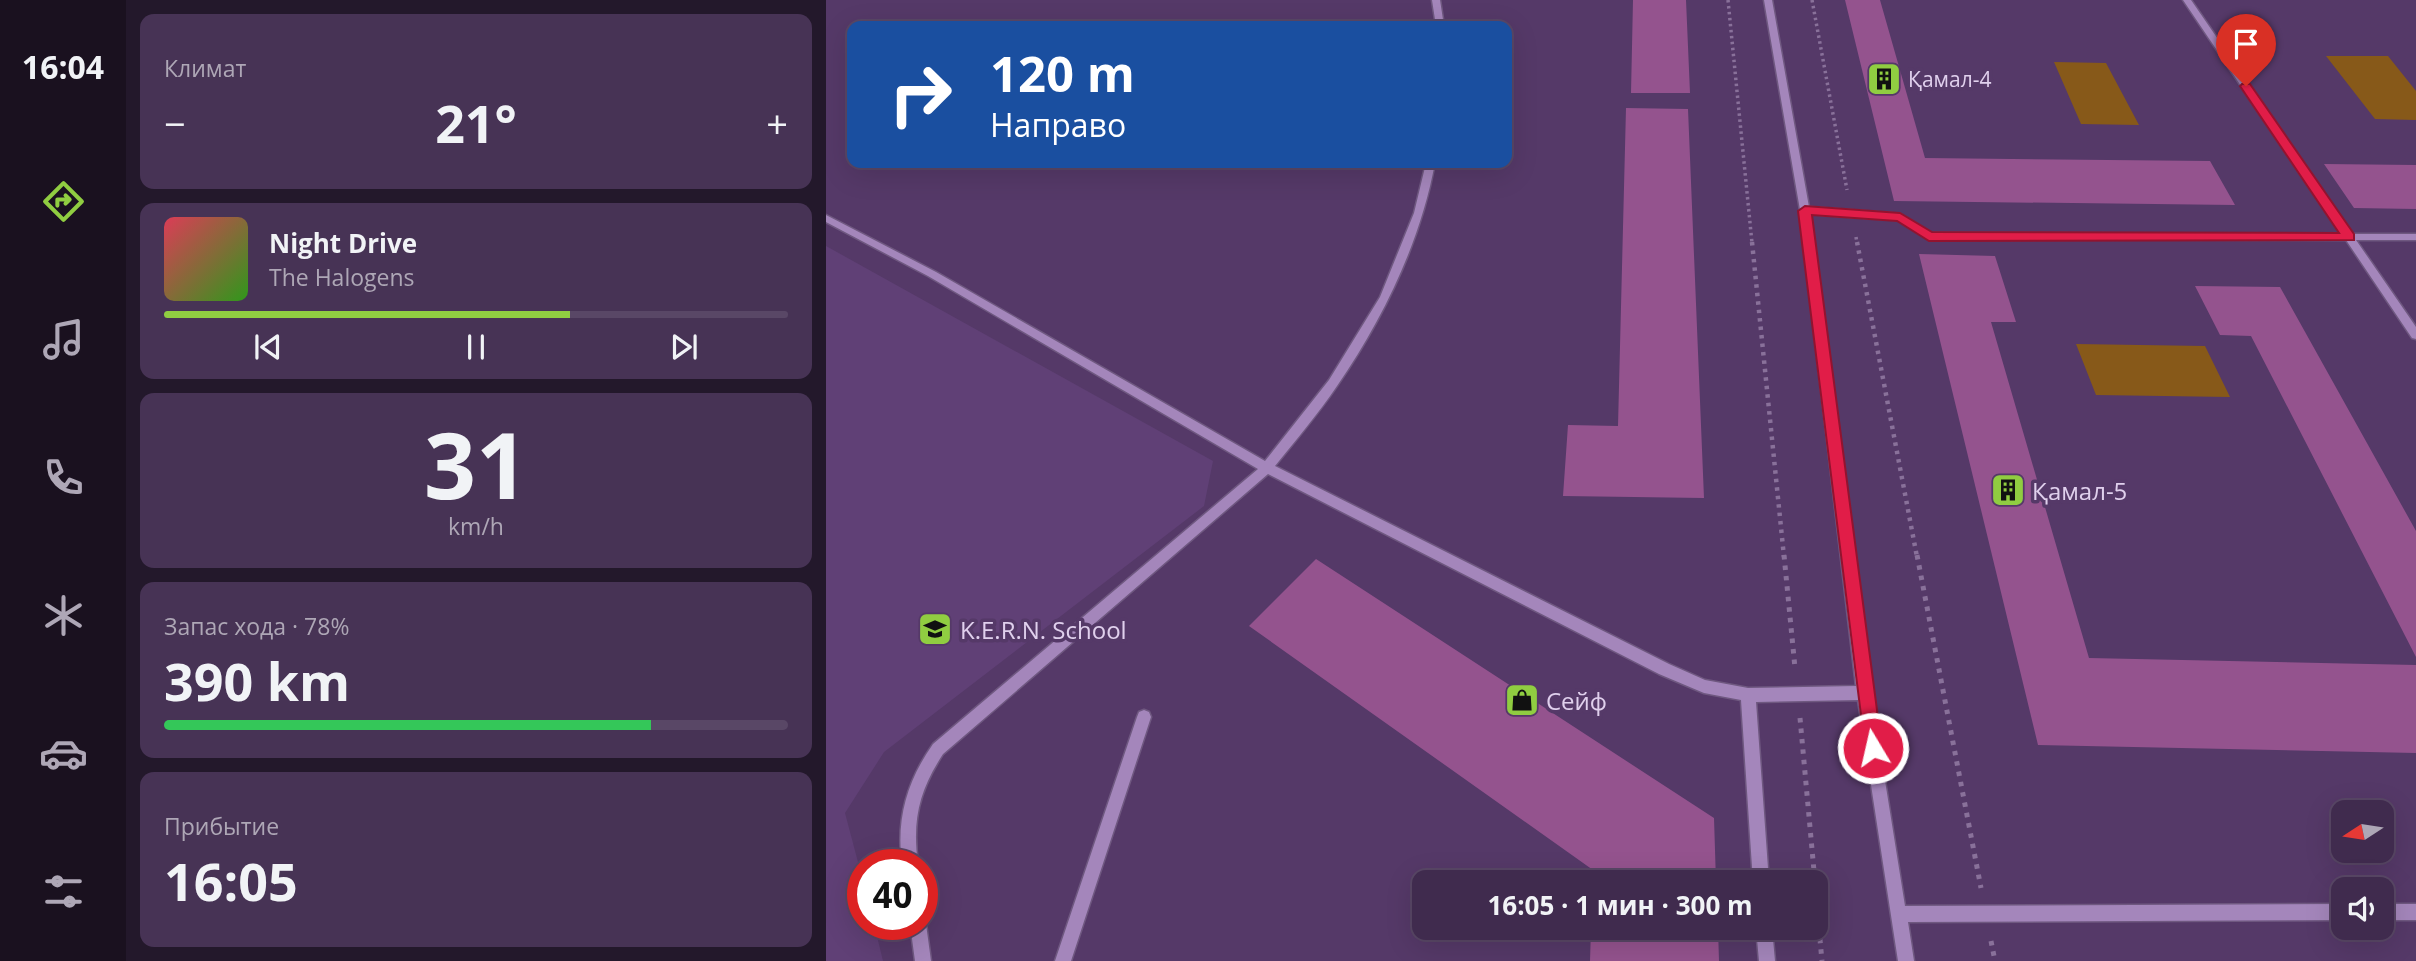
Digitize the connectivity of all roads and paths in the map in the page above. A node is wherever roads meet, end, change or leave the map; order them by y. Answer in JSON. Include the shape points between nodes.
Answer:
{"nodes":[{"id":1,"x":1436,"y":0,"type":"edge"},
{"id":2,"x":1727,"y":0,"type":"edge"},
{"id":3,"x":1768,"y":0,"type":"edge"},
{"id":4,"x":1812,"y":0,"type":"edge"},
{"id":5,"x":2186,"y":0,"type":"edge"},
{"id":6,"x":1439,"y":21,"type":"edge"},
{"id":7,"x":1430,"y":168,"type":"edge"},
{"id":8,"x":1805,"y":211,"type":"junction"},
{"id":9,"x":1852,"y":214,"type":"junction"},
{"id":10,"x":826,"y":218,"type":"edge"},
{"id":11,"x":2349,"y":237,"type":"junction"},
{"id":12,"x":2416,"y":237,"type":"edge"},
{"id":13,"x":2416,"y":335,"type":"edge"},
{"id":14,"x":1267,"y":468,"type":"junction"},
{"id":15,"x":1864,"y":693,"type":"junction"},
{"id":16,"x":1798,"y":694,"type":"junction"},
{"id":17,"x":1748,"y":695,"type":"junction"},
{"id":18,"x":1143,"y":717,"type":"dead end"},
{"id":19,"x":908,"y":849,"type":"edge"},
{"id":20,"x":1760,"y":870,"type":"edge"},
{"id":21,"x":1814,"y":870,"type":"edge"},
{"id":22,"x":2331,"y":912,"type":"edge"},
{"id":23,"x":2394,"y":912,"type":"edge"},
{"id":24,"x":2416,"y":912,"type":"edge"},
{"id":25,"x":1898,"y":914,"type":"junction"},
{"id":26,"x":1986,"y":914,"type":"junction"},
{"id":27,"x":920,"y":940,"type":"edge"},
{"id":28,"x":1765,"y":940,"type":"edge"},
{"id":29,"x":1820,"y":940,"type":"edge"},
{"id":30,"x":923,"y":961,"type":"edge"},
{"id":31,"x":1063,"y":961,"type":"edge"},
{"id":32,"x":1767,"y":961,"type":"edge"},
{"id":33,"x":1822,"y":961,"type":"edge"},
{"id":34,"x":1906,"y":961,"type":"edge"},
{"id":35,"x":1995,"y":961,"type":"edge"}],
"edges":[{"from":1,"to":6,"type":"street"},
{"from":2,"to":16,"type":"path"},
{"from":3,"to":8,"type":"street"},
{"from":4,"to":9,"type":"path"},
{"from":5,"to":11,"type":"street"},
{"from":7,"to":14,"type":"street","via":[[1419,214],[1385,297],[1333,383]]},
{"from":8,"to":9,"type":"street"},
{"from":8,"to":15,"type":"street"},
{"from":9,"to":11,"type":"street","via":[[1900,217],[1929,236]]},
{"from":9,"to":26,"type":"path"},
{"from":10,"to":14,"type":"street","via":[[932,274]]},
{"from":11,"to":12,"type":"street"},
{"from":11,"to":13,"type":"street"},
{"from":14,"to":17,"type":"street","via":[[1664,669],[1704,686]]},
{"from":14,"to":19,"type":"street","via":[[938,749],[919,775],[905,834]]},
{"from":15,"to":16,"type":"street"},
{"from":15,"to":25,"type":"street"},
{"from":16,"to":17,"type":"street"},
{"from":16,"to":21,"type":"path"},
{"from":17,"to":20,"type":"street"},
{"from":18,"to":31,"type":"street"},
{"from":22,"to":26,"type":"lane"},
{"from":23,"to":24,"type":"street"},
{"from":25,"to":26,"type":"lane"},
{"from":25,"to":34,"type":"street"},
{"from":26,"to":35,"type":"path"},
{"from":27,"to":30,"type":"lane"},
{"from":28,"to":32,"type":"street"},
{"from":29,"to":33,"type":"path"}]}
